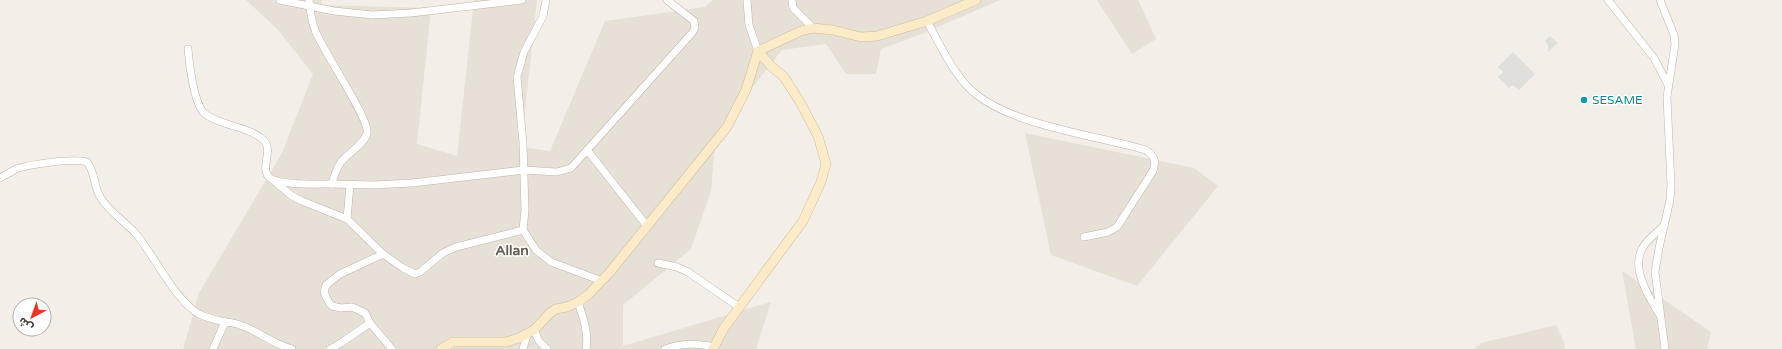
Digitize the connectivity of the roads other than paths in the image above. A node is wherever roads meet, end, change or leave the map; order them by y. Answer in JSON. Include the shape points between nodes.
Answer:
{"nodes":[{"id":1,"x":280,"y":0,"type":"edge"},
{"id":2,"x":522,"y":0,"type":"edge"},
{"id":3,"x":546,"y":0,"type":"edge"},
{"id":4,"x":667,"y":0,"type":"edge"},
{"id":5,"x":747,"y":0,"type":"edge"},
{"id":6,"x":792,"y":0,"type":"edge"},
{"id":7,"x":976,"y":0,"type":"edge"},
{"id":8,"x":1608,"y":0,"type":"edge"},
{"id":9,"x":1660,"y":0,"type":"edge"},
{"id":10,"x":310,"y":4,"type":"edge"},
{"id":11,"x":927,"y":21,"type":"junction"},
{"id":12,"x":813,"y":28,"type":"junction"},
{"id":13,"x":188,"y":49,"type":"dead end"},
{"id":14,"x":758,"y":52,"type":"junction"},
{"id":15,"x":1668,"y":85,"type":"junction"},
{"id":16,"x":587,"y":150,"type":"junction"},
{"id":17,"x":524,"y":170,"type":"junction"},
{"id":18,"x":0,"y":178,"type":"edge"},
{"id":19,"x":273,"y":180,"type":"junction"},
{"id":20,"x":332,"y":184,"type":"junction"},
{"id":21,"x":350,"y":185,"type":"junction"},
{"id":22,"x":347,"y":219,"type":"junction"},
{"id":23,"x":647,"y":226,"type":"junction"},
{"id":24,"x":1664,"y":226,"type":"junction"},
{"id":25,"x":523,"y":230,"type":"junction"},
{"id":26,"x":1084,"y":237,"type":"dead end"},
{"id":27,"x":383,"y":254,"type":"junction"},
{"id":28,"x":658,"y":263,"type":"dead end"},
{"id":29,"x":602,"y":281,"type":"junction"},
{"id":30,"x":578,"y":302,"type":"junction"},
{"id":31,"x":739,"y":307,"type":"junction"},
{"id":32,"x":1661,"y":317,"type":"junction"},
{"id":33,"x":225,"y":322,"type":"junction"},
{"id":34,"x":370,"y":323,"type":"junction"},
{"id":35,"x":530,"y":332,"type":"junction"},
{"id":36,"x":713,"y":348,"type":"edge"},
{"id":37,"x":213,"y":349,"type":"edge"},
{"id":38,"x":292,"y":349,"type":"edge"},
{"id":39,"x":330,"y":349,"type":"edge"},
{"id":40,"x":392,"y":349,"type":"edge"},
{"id":41,"x":441,"y":349,"type":"edge"},
{"id":42,"x":524,"y":349,"type":"edge"},
{"id":43,"x":547,"y":349,"type":"edge"},
{"id":44,"x":586,"y":349,"type":"edge"},
{"id":45,"x":664,"y":349,"type":"edge"},
{"id":46,"x":1665,"y":349,"type":"edge"}],
"edges":[{"from":1,"to":10,"type":"street"},
{"from":2,"to":10,"type":"street","via":[[394,14],[358,14]]},
{"from":3,"to":17,"type":"street","via":[[543,16],[524,52],[517,77]]},
{"from":4,"to":16,"type":"street","via":[[694,21],[692,33]]},
{"from":5,"to":14,"type":"street","via":[[749,25]]},
{"from":6,"to":12,"type":"street","via":[[794,8]]},
{"from":7,"to":11,"type":"street"},
{"from":8,"to":15,"type":"street","via":[[1654,58]]},
{"from":9,"to":15,"type":"street","via":[[1675,44]]},
{"from":10,"to":20,"type":"street","via":[[319,38],[356,103],[367,128],[363,140],[337,167]]},
{"from":11,"to":12,"type":"street","via":[[870,37]]},
{"from":11,"to":26,"type":"street","via":[[955,70],[972,91],[986,102],[1036,122],[1146,150],[1154,157],[1153,171],[1117,227],[1108,232]]},
{"from":12,"to":14,"type":"street","via":[[801,31]]},
{"from":13,"to":19,"type":"street","via":[[191,76],[202,110],[208,116],[257,135],[264,141],[267,148],[266,173]]},
{"from":14,"to":23,"type":"street","via":[[748,84],[727,127]]},
{"from":14,"to":31,"type":"street","via":[[789,84],[818,136],[826,164],[821,182],[803,221]]},
{"from":15,"to":24,"type":"street","via":[[1671,185]]},
{"from":16,"to":17,"type":"street","via":[[566,170]]},
{"from":16,"to":23,"type":"street"},
{"from":17,"to":21,"type":"street","via":[[412,183]]},
{"from":17,"to":25,"type":"street"},
{"from":18,"to":33,"type":"street","via":[[18,169],[42,164],[87,162],[93,170],[95,185],[101,198],[140,239],[175,290],[199,314]]},
{"from":19,"to":20,"type":"street"},
{"from":19,"to":22,"type":"street","via":[[302,201]]},
{"from":20,"to":21,"type":"street"},
{"from":21,"to":22,"type":"street"},
{"from":22,"to":27,"type":"street"},
{"from":23,"to":29,"type":"street"},
{"from":24,"to":32,"type":"street","via":[[1655,272]]},
{"from":24,"to":32,"type":"street","via":[[1646,243],[1640,253],[1638,264],[1649,296]]},
{"from":25,"to":27,"type":"street","via":[[465,243],[443,253],[416,274]]},
{"from":25,"to":29,"type":"street","via":[[545,258]]},
{"from":27,"to":34,"type":"street","via":[[340,274],[324,289],[332,306],[358,308],[365,312]]},
{"from":28,"to":31,"type":"street","via":[[688,272]]},
{"from":29,"to":30,"type":"street"},
{"from":30,"to":35,"type":"street","via":[[556,309]]},
{"from":30,"to":44,"type":"street","via":[[586,329]]},
{"from":31,"to":36,"type":"street"},
{"from":32,"to":46,"type":"street"},
{"from":33,"to":37,"type":"street"},
{"from":33,"to":38,"type":"street","via":[[247,327],[269,340]]},
{"from":34,"to":39,"type":"street"},
{"from":34,"to":40,"type":"street"},
{"from":35,"to":41,"type":"street","via":[[506,342],[453,342]]},
{"from":35,"to":42,"type":"street"},
{"from":35,"to":43,"type":"street"},
{"from":36,"to":45,"type":"street","via":[[691,343]]}]}
